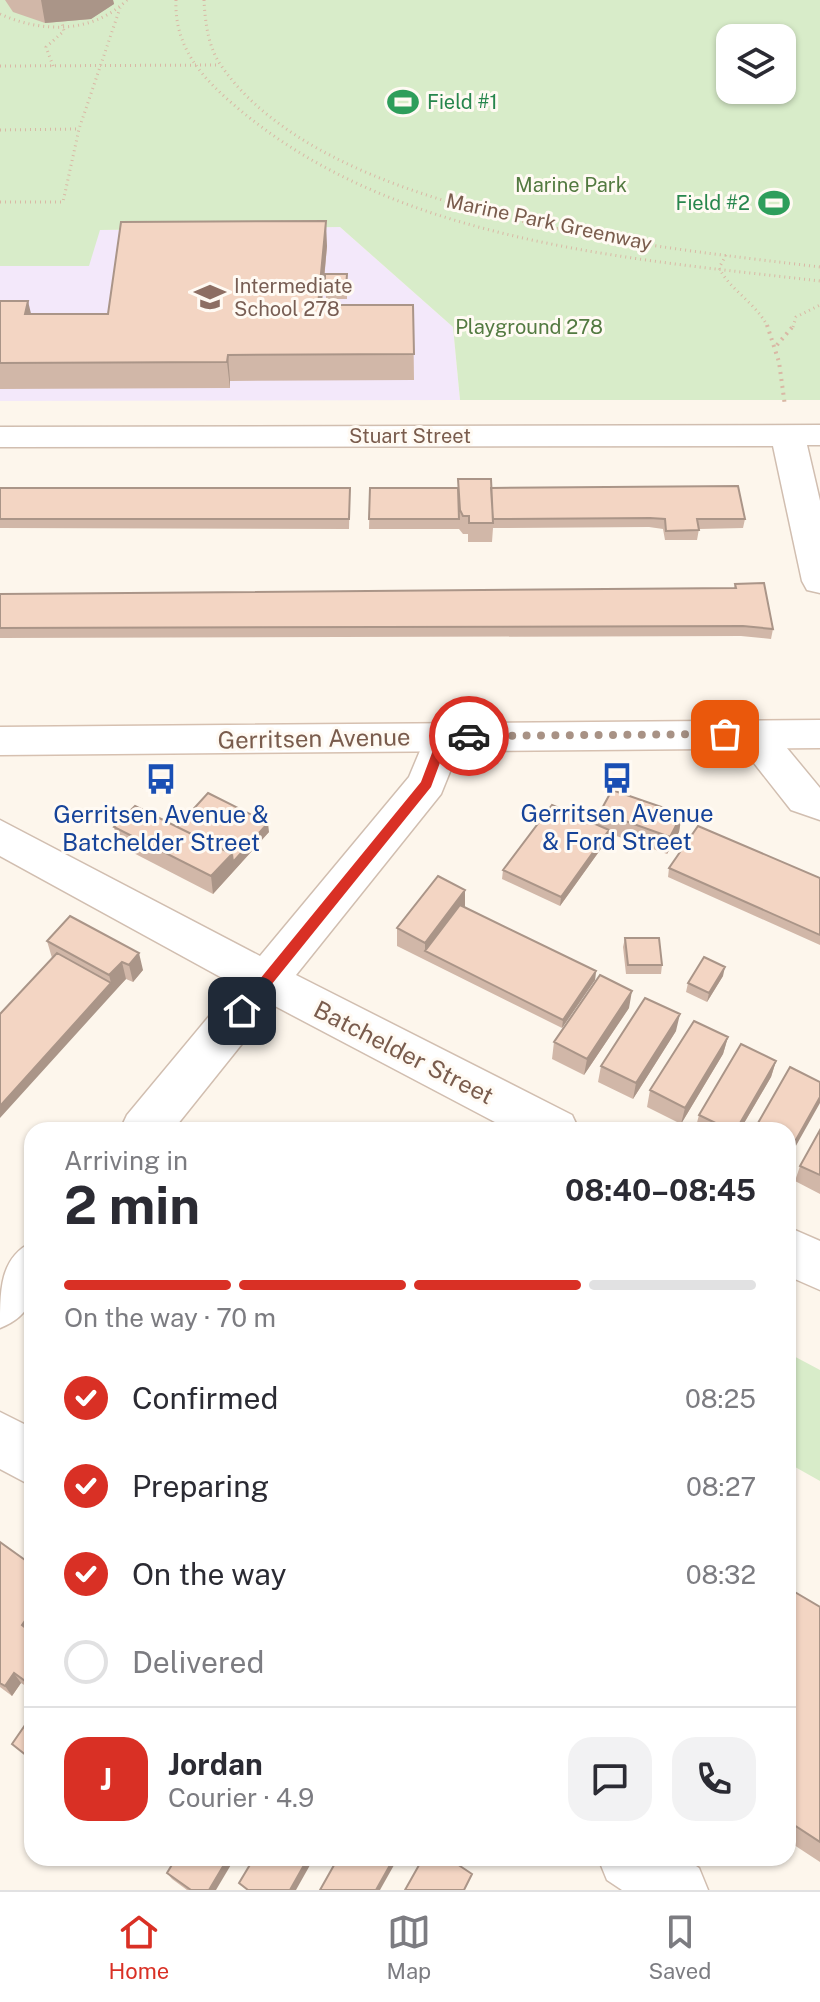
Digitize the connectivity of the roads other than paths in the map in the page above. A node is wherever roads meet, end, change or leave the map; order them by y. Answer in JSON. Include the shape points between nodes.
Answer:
{"nodes":[{"id":1,"x":798,"y":427,"type":"edge"},
{"id":2,"x":0,"y":437,"type":"edge"},
{"id":3,"x":820,"y":581,"type":"edge"},
{"id":4,"x":753,"y":734,"type":"junction"},
{"id":5,"x":820,"y":734,"type":"edge"},
{"id":6,"x":444,"y":737,"type":"junction"},
{"id":7,"x":0,"y":741,"type":"edge"},
{"id":8,"x":820,"y":805,"type":"edge"},
{"id":9,"x":0,"y":836,"type":"edge"},
{"id":10,"x":267,"y":981,"type":"junction"},
{"id":11,"x":151,"y":1122,"type":"edge"},
{"id":12,"x":540,"y":1122,"type":"edge"},
{"id":13,"x":796,"y":1254,"type":"edge"},
{"id":14,"x":820,"y":1267,"type":"edge"},
{"id":15,"x":24,"y":1275,"type":"edge"},
{"id":16,"x":0,"y":1304,"type":"edge"},
{"id":17,"x":0,"y":1438,"type":"edge"},
{"id":18,"x":24,"y":1454,"type":"edge"},
{"id":19,"x":641,"y":1866,"type":"edge"},
{"id":20,"x":677,"y":1890,"type":"edge"}],
"edges":[{"from":1,"to":2,"type":"street","name":"Stuart Street"},
{"from":1,"to":3,"type":"street"},
{"from":4,"to":5,"type":"street","name":"Gerritsen Avenue"},
{"from":4,"to":6,"type":"street","name":"Gerritsen Avenue"},
{"from":4,"to":8,"type":"street","via":[[806,799]]},
{"from":6,"to":7,"type":"street","name":"Gerritsen Avenue"},
{"from":6,"to":10,"type":"street","via":[[427,783]]},
{"from":9,"to":10,"type":"street","name":"Batchelder Street"},
{"from":10,"to":11,"type":"street"},
{"from":10,"to":12,"type":"street","name":"Batchelder Street"},
{"from":13,"to":14,"type":"street"},
{"from":15,"to":16,"type":"street"},
{"from":17,"to":18,"type":"street"},
{"from":19,"to":20,"type":"street"}]}
